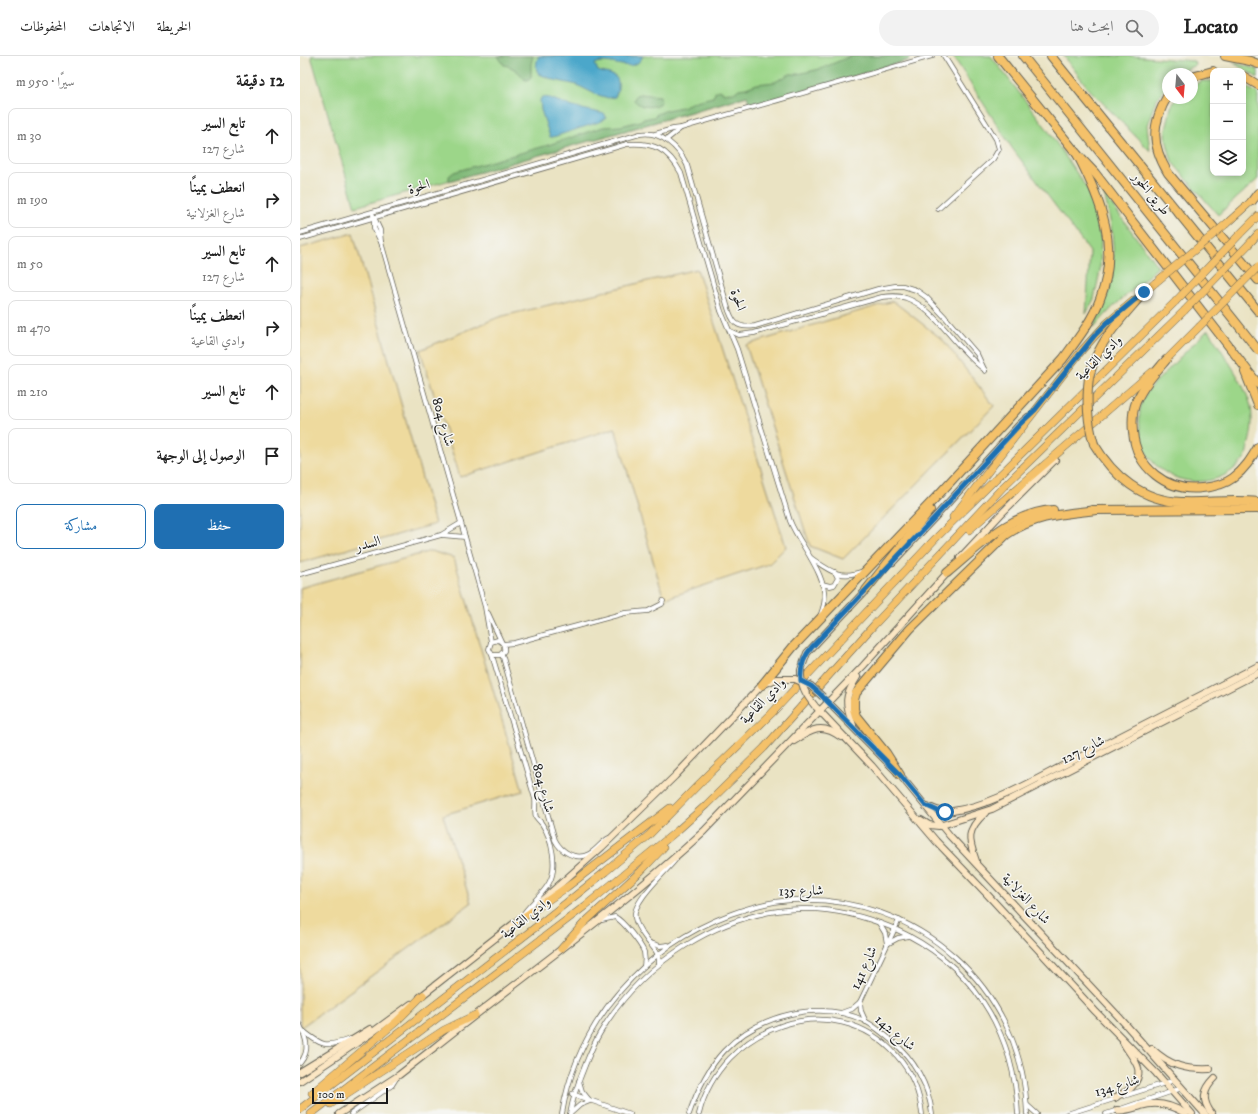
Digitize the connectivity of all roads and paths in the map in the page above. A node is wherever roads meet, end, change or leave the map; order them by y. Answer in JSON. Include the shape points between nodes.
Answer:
{"nodes":[{"id":1,"x":932,"y":56,"type":"edge"},
{"id":2,"x":944,"y":56,"type":"edge"},
{"id":3,"x":998,"y":56,"type":"edge"},
{"id":4,"x":1023,"y":56,"type":"edge"},
{"id":5,"x":1051,"y":56,"type":"edge"},
{"id":6,"x":1225,"y":56,"type":"edge"},
{"id":7,"x":1258,"y":64,"type":"edge"},
{"id":8,"x":1210,"y":72,"type":"edge"},
{"id":9,"x":1198,"y":75,"type":"edge"},
{"id":10,"x":1246,"y":78,"type":"edge"},
{"id":11,"x":1258,"y":85,"type":"edge"},
{"id":12,"x":1163,"y":104,"type":"edge"},
{"id":13,"x":681,"y":128,"type":"junction"},
{"id":14,"x":655,"y":134,"type":"junction"},
{"id":15,"x":666,"y":140,"type":"junction"},
{"id":16,"x":1077,"y":154,"type":"junction"},
{"id":17,"x":1256,"y":196,"type":"edge"},
{"id":18,"x":938,"y":209,"type":"dead end"},
{"id":19,"x":372,"y":212,"type":"junction"},
{"id":20,"x":1258,"y":216,"type":"edge"},
{"id":21,"x":374,"y":218,"type":"junction"},
{"id":22,"x":300,"y":233,"type":"edge"},
{"id":23,"x":1258,"y":234,"type":"edge"},
{"id":24,"x":300,"y":239,"type":"edge"},
{"id":25,"x":1258,"y":267,"type":"edge"},
{"id":26,"x":1258,"y":280,"type":"edge"},
{"id":27,"x":1144,"y":292,"type":"junction"},
{"id":28,"x":1258,"y":311,"type":"edge"},
{"id":29,"x":734,"y":322,"type":"junction"},
{"id":30,"x":730,"y":331,"type":"junction"},
{"id":31,"x":1258,"y":350,"type":"edge"},
{"id":32,"x":977,"y":354,"type":"junction"},
{"id":33,"x":971,"y":359,"type":"junction"},
{"id":34,"x":1166,"y":360,"type":"junction"},
{"id":35,"x":1241,"y":360,"type":"junction"},
{"id":36,"x":1258,"y":384,"type":"edge"},
{"id":37,"x":1258,"y":405,"type":"edge"},
{"id":38,"x":1035,"y":410,"type":"junction"},
{"id":39,"x":1078,"y":438,"type":"junction"},
{"id":40,"x":1258,"y":447,"type":"edge"},
{"id":41,"x":940,"y":493,"type":"junction"},
{"id":42,"x":1258,"y":502,"type":"edge"},
{"id":43,"x":1258,"y":509,"type":"edge"},
{"id":44,"x":1097,"y":510,"type":"junction"},
{"id":45,"x":461,"y":523,"type":"junction"},
{"id":46,"x":441,"y":535,"type":"junction"},
{"id":47,"x":465,"y":537,"type":"junction"},
{"id":48,"x":935,"y":539,"type":"junction"},
{"id":49,"x":947,"y":548,"type":"junction"},
{"id":50,"x":809,"y":557,"type":"junction"},
{"id":51,"x":866,"y":570,"type":"junction"},
{"id":52,"x":835,"y":572,"type":"junction"},
{"id":53,"x":947,"y":573,"type":"junction"},
{"id":54,"x":300,"y":574,"type":"edge"},
{"id":55,"x":822,"y":584,"type":"junction"},
{"id":56,"x":866,"y":590,"type":"junction"},
{"id":57,"x":663,"y":602,"type":"dead end"},
{"id":58,"x":485,"y":607,"type":"junction"},
{"id":59,"x":820,"y":618,"type":"junction"},
{"id":60,"x":491,"y":642,"type":"junction"},
{"id":61,"x":503,"y":643,"type":"junction"},
{"id":62,"x":514,"y":643,"type":"junction"},
{"id":63,"x":503,"y":652,"type":"junction"},
{"id":64,"x":492,"y":655,"type":"junction"},
{"id":65,"x":863,"y":666,"type":"junction"},
{"id":66,"x":1258,"y":666,"type":"edge"},
{"id":67,"x":1258,"y":673,"type":"edge"},
{"id":68,"x":798,"y":680,"type":"junction"},
{"id":69,"x":762,"y":685,"type":"junction"},
{"id":70,"x":828,"y":703,"type":"junction"},
{"id":71,"x":820,"y":711,"type":"junction"},
{"id":72,"x":854,"y":728,"type":"junction"},
{"id":73,"x":854,"y":747,"type":"junction"},
{"id":74,"x":781,"y":750,"type":"junction"},
{"id":75,"x":900,"y":775,"type":"junction"},
{"id":76,"x":698,"y":785,"type":"junction"},
{"id":77,"x":984,"y":802,"type":"junction"},
{"id":78,"x":925,"y":805,"type":"junction"},
{"id":79,"x":987,"y":811,"type":"junction"},
{"id":80,"x":915,"y":816,"type":"junction"},
{"id":81,"x":943,"y":825,"type":"junction"},
{"id":82,"x":678,"y":830,"type":"junction"},
{"id":83,"x":613,"y":837,"type":"junction"},
{"id":84,"x":682,"y":852,"type":"junction"},
{"id":85,"x":978,"y":865,"type":"junction"},
{"id":86,"x":519,"y":920,"type":"junction"},
{"id":87,"x":899,"y":920,"type":"junction"},
{"id":88,"x":878,"y":922,"type":"junction"},
{"id":89,"x":595,"y":923,"type":"junction"},
{"id":90,"x":894,"y":929,"type":"junction"},
{"id":91,"x":910,"y":936,"type":"junction"},
{"id":92,"x":650,"y":943,"type":"junction"},
{"id":93,"x":671,"y":944,"type":"junction"},
{"id":94,"x":887,"y":944,"type":"junction"},
{"id":95,"x":561,"y":949,"type":"junction"},
{"id":96,"x":658,"y":954,"type":"junction"},
{"id":97,"x":659,"y":964,"type":"junction"},
{"id":98,"x":644,"y":966,"type":"junction"},
{"id":99,"x":423,"y":995,"type":"junction"},
{"id":100,"x":860,"y":1002,"type":"junction"},
{"id":101,"x":396,"y":1014,"type":"junction"},
{"id":102,"x":841,"y":1014,"type":"junction"},
{"id":103,"x":475,"y":1015,"type":"junction"},
{"id":104,"x":866,"y":1022,"type":"junction"},
{"id":105,"x":300,"y":1025,"type":"edge"},
{"id":106,"x":302,"y":1030,"type":"junction"},
{"id":107,"x":361,"y":1035,"type":"junction"},
{"id":108,"x":1121,"y":1037,"type":"junction"},
{"id":109,"x":1142,"y":1043,"type":"junction"},
{"id":110,"x":300,"y":1063,"type":"edge"},
{"id":111,"x":1210,"y":1069,"type":"dead end"},
{"id":112,"x":300,"y":1072,"type":"edge"},
{"id":113,"x":399,"y":1074,"type":"junction"},
{"id":114,"x":1215,"y":1078,"type":"dead end"},
{"id":115,"x":300,"y":1080,"type":"edge"},
{"id":116,"x":1175,"y":1080,"type":"junction"},
{"id":117,"x":579,"y":1081,"type":"junction"},
{"id":118,"x":1165,"y":1083,"type":"junction"},
{"id":119,"x":1182,"y":1088,"type":"junction"},
{"id":120,"x":1172,"y":1091,"type":"junction"},
{"id":121,"x":567,"y":1093,"type":"junction"},
{"id":122,"x":574,"y":1095,"type":"junction"},
{"id":123,"x":1115,"y":1098,"type":"junction"},
{"id":124,"x":590,"y":1101,"type":"junction"},
{"id":125,"x":300,"y":1104,"type":"edge"},
{"id":126,"x":1027,"y":1105,"type":"junction"},
{"id":127,"x":300,"y":1109,"type":"edge"},
{"id":128,"x":1117,"y":1110,"type":"junction"},
{"id":129,"x":312,"y":1114,"type":"edge"},
{"id":130,"x":340,"y":1114,"type":"edge"},
{"id":131,"x":351,"y":1114,"type":"edge"},
{"id":132,"x":562,"y":1114,"type":"edge"},
{"id":133,"x":570,"y":1114,"type":"edge"},
{"id":134,"x":630,"y":1114,"type":"edge"},
{"id":135,"x":689,"y":1114,"type":"edge"},
{"id":136,"x":699,"y":1114,"type":"edge"},
{"id":137,"x":922,"y":1114,"type":"edge"},
{"id":138,"x":932,"y":1114,"type":"edge"},
{"id":139,"x":1018,"y":1114,"type":"edge"},
{"id":140,"x":1027,"y":1114,"type":"edge"},
{"id":141,"x":1037,"y":1114,"type":"edge"},
{"id":142,"x":1066,"y":1114,"type":"edge"},
{"id":143,"x":1106,"y":1114,"type":"edge"},
{"id":144,"x":1186,"y":1114,"type":"edge"},
{"id":145,"x":1192,"y":1114,"type":"edge"},
{"id":146,"x":1205,"y":1114,"type":"edge"},
{"id":147,"x":1212,"y":1114,"type":"edge"}],
"edges":[{"from":1,"to":13,"type":"street"},
{"from":2,"to":18,"type":"street","via":[[996,139],[999,149],[993,159]]},
{"from":3,"to":16,"type":"highway"},
{"from":4,"to":31,"type":"highway","name":"طريق الخور"},
{"from":5,"to":28,"type":"highway","name":"طريق الخور"},
{"from":6,"to":7,"type":"highway"},
{"from":8,"to":9,"type":"highway"},
{"from":10,"to":11,"type":"highway"},
{"from":12,"to":26,"type":"highway","via":[[1155,126],[1155,142],[1160,159],[1168,173]]},
{"from":13,"to":14,"type":"street"},
{"from":13,"to":15,"type":"street"},
{"from":14,"to":15,"type":"street","name":"الحوة"},
{"from":14,"to":19,"type":"street","name":"الحوة","via":[[640,134]]},
{"from":15,"to":29,"type":"street","name":"الحوة","via":[[678,151],[687,165]]},
{"from":16,"to":35,"type":"highway","via":[[1100,179]]},
{"from":16,"to":41,"type":"highway","via":[[1092,183],[1104,221],[1108,254],[1107,273],[1100,299],[1078,340],[1063,359]]},
{"from":17,"to":27,"type":"main road","bridge":true},
{"from":19,"to":21,"type":"street","name":"شارع 804"},
{"from":19,"to":22,"type":"street","name":"الحوة"},
{"from":20,"to":48,"type":"main road","name":"وادي القاعية","bridge":true,"via":[[1175,302]]},
{"from":21,"to":24,"type":"street","name":"الحوة"},
{"from":21,"to":30,"type":"street","name":"الحوة","via":[[627,144],[645,143],[669,156],[681,173],[719,304]]},
{"from":21,"to":45,"type":"street","name":"شارع 804","via":[[380,230],[381,242]]},
{"from":23,"to":49,"type":"main road","name":"وادي القاعية","bridge":true,"via":[[1184,311],[1004,486]]},
{"from":25,"to":34,"type":"main road","bridge":true},
{"from":27,"to":38,"type":"main road","via":[[1095,335]]},
{"from":27,"to":42,"type":"highway","bridge":true,"via":[[1111,331],[1102,345],[1089,377],[1087,411],[1094,444],[1115,473],[1145,493],[1180,502]]},
{"from":29,"to":30,"type":"street"},
{"from":29,"to":32,"type":"street","name":"الحوة","via":[[742,326],[754,326],[878,289],[903,286],[926,296]]},
{"from":30,"to":33,"type":"street","name":"الحوة","via":[[739,335],[754,333],[882,297],[901,297],[924,308]]},
{"from":30,"to":50,"type":"street","name":"الحوة","via":[[790,521]]},
{"from":32,"to":33,"type":"street"},
{"from":32,"to":33,"type":"street","name":"الحوة","via":[[985,371]]},
{"from":34,"to":39,"type":"main road"},
{"from":34,"to":40,"type":"highway","via":[[1145,386],[1136,403],[1132,422],[1133,441],[1141,459],[1153,474],[1171,485],[1192,489],[1213,487],[1232,478],[1248,464]]},
{"from":35,"to":36,"type":"highway"},
{"from":35,"to":37,"type":"highway"},
{"from":38,"to":48,"type":"main road"},
{"from":38,"to":56,"type":"street","name":"وادي القاعية"},
{"from":39,"to":49,"type":"main road","via":[[1051,458]]},
{"from":39,"to":53,"type":"street","via":[[1001,514]]},
{"from":41,"to":51,"type":"highway"},
{"from":41,"to":56,"type":"highway","via":[[933,507]]},
{"from":43,"to":44,"type":"highway"},
{"from":44,"to":53,"type":"highway","via":[[1048,511],[1016,520],[1002,528]]},
{"from":44,"to":75,"type":"highway","via":[[1052,515],[1024,524],[1006,535],[910,629],[856,692],[856,716]]},
{"from":45,"to":46,"type":"street"},
{"from":45,"to":47,"type":"street","name":"شارع 804"},
{"from":46,"to":47,"type":"street"},
{"from":46,"to":54,"type":"street","name":"السدر"},
{"from":47,"to":58,"type":"street","name":"شارع 804"},
{"from":48,"to":76,"type":"main road","name":"وادي القاعية","via":[[771,714]]},
{"from":49,"to":82,"type":"main road","name":"وادي القاعية","via":[[764,748]]},
{"from":50,"to":52,"type":"street","name":"الحوة"},
{"from":50,"to":55,"type":"street","name":"الحوة"},
{"from":51,"to":52,"type":"street","name":"الحوة","via":[[853,575]]},
{"from":51,"to":59,"type":"highway"},
{"from":52,"to":55,"type":"street","via":[[837,583],[830,586]]},
{"from":53,"to":65,"type":"street"},
{"from":55,"to":59,"type":"street","name":"الحوة","via":[[824,603]]},
{"from":56,"to":68,"type":"street","name":"وادي القاعية","bridge":true,"via":[[807,653]]},
{"from":57,"to":62,"type":"street","via":[[648,611],[625,613]]},
{"from":58,"to":60,"type":"street","name":"شارع 804"},
{"from":58,"to":61,"type":"street","name":"شارع 804"},
{"from":59,"to":69,"type":"highway"},
{"from":60,"to":61,"type":"street","via":[[498,640]]},
{"from":60,"to":64,"type":"street","via":[[489,649]]},
{"from":61,"to":62,"type":"street"},
{"from":61,"to":63,"type":"street"},
{"from":62,"to":63,"type":"street"},
{"from":63,"to":64,"type":"street","via":[[498,656]]},
{"from":63,"to":83,"type":"street","name":"شارع 804","via":[[558,846],[572,855],[584,856]]},
{"from":64,"to":86,"type":"street","name":"شارع 804","via":[[535,799],[536,816],[543,825],[553,856],[550,882]]},
{"from":65,"to":70,"type":"street"},
{"from":65,"to":72,"type":"street","via":[[847,695],[847,708]]},
{"from":66,"to":77,"type":"street","name":"شارع 127","via":[[1034,780]]},
{"from":67,"to":79,"type":"street","name":"شارع 127"},
{"from":68,"to":69,"type":"street","via":[[776,679]]},
{"from":68,"to":70,"type":"street","bridge":true,"via":[[811,686]]},
{"from":68,"to":71,"type":"street","bridge":true},
{"from":69,"to":83,"type":"street","name":"وادي القاعية","via":[[676,776]]},
{"from":70,"to":71,"type":"street"},
{"from":70,"to":72,"type":"street","name":"شارع الغزلانية"},
{"from":71,"to":73,"type":"street","name":"شارع الغزلانية"},
{"from":71,"to":74,"type":"street"},
{"from":72,"to":75,"type":"street","name":"شارع الغزلانية"},
{"from":73,"to":74,"type":"street","via":[[837,734],[818,728]]},
{"from":73,"to":80,"type":"street","name":"شارع الغزلانية"},
{"from":74,"to":84,"type":"street"},
{"from":75,"to":78,"type":"street","name":"شارع الغزلانية"},
{"from":76,"to":86,"type":"main road","via":[[649,826]]},
{"from":76,"to":127,"type":"main road","name":"وادي القاعية","via":[[649,835],[605,872]]},
{"from":77,"to":78,"type":"street","name":"شارع 127","via":[[949,812],[938,811]]},
{"from":77,"to":79,"type":"street"},
{"from":78,"to":81,"type":"street","name":"شارع الغزلانية"},
{"from":79,"to":81,"type":"street","name":"شارع 127"},
{"from":79,"to":85,"type":"street","via":[[975,823],[970,834],[971,847]]},
{"from":80,"to":81,"type":"street","name":"شارع 127","via":[[929,825]]},
{"from":80,"to":108,"type":"street","name":"شارع الغزلانية"},
{"from":81,"to":85,"type":"street","name":"شارع الغزلانية"},
{"from":82,"to":95,"type":"main road","via":[[641,871],[584,923]]},
{"from":82,"to":129,"type":"main road","name":"وادي القاعية","via":[[547,935]]},
{"from":83,"to":86,"type":"street","name":"وادي القاعية"},
{"from":84,"to":89,"type":"street"},
{"from":84,"to":92,"type":"street","via":[[643,897],[636,910],[635,919]]},
{"from":85,"to":109,"type":"street","name":"شارع الغزلانية"},
{"from":86,"to":99,"type":"street","name":"وادي القاعية"},
{"from":87,"to":90,"type":"street","name":"شارع 141"},
{"from":87,"to":93,"type":"street","name":"شارع 135","via":[[875,910],[846,904],[784,900],[757,906],[703,925]]},
{"from":87,"to":126,"type":"street","name":"شارع 135","via":[[929,937],[968,968],[991,999],[1017,1051]]},
{"from":88,"to":90,"type":"street","name":"شارع 135"},
{"from":88,"to":94,"type":"street","name":"شارع 141","via":[[885,933]]},
{"from":88,"to":97,"type":"street","name":"شارع 135","via":[[824,910],[791,909],[768,913],[731,923],[705,934]]},
{"from":89,"to":95,"type":"street"},
{"from":89,"to":98,"type":"street","via":[[612,916],[622,922],[644,951]]},
{"from":90,"to":91,"type":"street","name":"شارع 135"},
{"from":90,"to":94,"type":"street","name":"شارع 141"},
{"from":91,"to":94,"type":"street","name":"شارع 141","via":[[898,938]]},
{"from":91,"to":139,"type":"street","name":"شارع 135","via":[[946,960],[971,986],[995,1022],[1010,1058],[1016,1084]]},
{"from":92,"to":93,"type":"street","via":[[660,946]]},
{"from":92,"to":96,"type":"street"},
{"from":93,"to":96,"type":"street","name":"شارع 135"},
{"from":94,"to":100,"type":"street","name":"شارع 141"},
{"from":95,"to":103,"type":"street"},
{"from":96,"to":97,"type":"street"},
{"from":96,"to":98,"type":"street","name":"شارع 135"},
{"from":97,"to":117,"type":"street","name":"شارع 135","via":[[623,1000],[612,1016],[596,1041]]},
{"from":98,"to":121,"type":"street","name":"شارع 135","via":[[617,994],[592,1028]]},
{"from":99,"to":101,"type":"street","name":"وادي القاعية"},
{"from":99,"to":125,"type":"main road","via":[[396,1022]]},
{"from":100,"to":102,"type":"street","name":"شارع 141"},
{"from":100,"to":104,"type":"street","name":"شارع 141"},
{"from":101,"to":107,"type":"street"},
{"from":101,"to":115,"type":"street","name":"وادي القاعية"},
{"from":102,"to":104,"type":"street","name":"شارع 142"},
{"from":102,"to":135,"type":"street","name":"شارع 142","via":[[808,1011],[794,1013],[751,1030],[724,1051],[713,1065]]},
{"from":103,"to":113,"type":"street"},
{"from":103,"to":129,"type":"main road","via":[[444,1030]]},
{"from":104,"to":138,"type":"street","name":"شارع 142","via":[[886,1036],[915,1066],[926,1088]]},
{"from":105,"to":106,"type":"street"},
{"from":106,"to":107,"type":"street","via":[[322,1044],[329,1045]]},
{"from":106,"to":110,"type":"street","via":[[307,1045]]},
{"from":107,"to":112,"type":"street"},
{"from":108,"to":118,"type":"street","name":"شارع الغزلانية"},
{"from":108,"to":123,"type":"street","via":[[1135,1059],[1138,1072],[1131,1088]]},
{"from":109,"to":111,"type":"street","via":[[1176,1065],[1191,1069]]},
{"from":109,"to":116,"type":"street","name":"شارع الغزلانية"},
{"from":113,"to":130,"type":"street"},
{"from":113,"to":131,"type":"street","via":[[392,1086]]},
{"from":114,"to":147,"type":"street","via":[[1204,1096],[1206,1106]]},
{"from":116,"to":118,"type":"street","name":"شارع 134"},
{"from":116,"to":119,"type":"street","name":"شارع الغزلانية"},
{"from":117,"to":122,"type":"street","name":"شارع 135"},
{"from":117,"to":124,"type":"street","via":[[582,1091]]},
{"from":118,"to":120,"type":"street","name":"شارع الغزلانية"},
{"from":118,"to":123,"type":"street","name":"شارع 134"},
{"from":119,"to":120,"type":"street","name":"شارع 134"},
{"from":119,"to":146,"type":"street","name":"شارع الغزلانية"},
{"from":120,"to":128,"type":"street","name":"شارع 134"},
{"from":120,"to":145,"type":"street","name":"شارع الغزلانية"},
{"from":121,"to":122,"type":"street"},
{"from":121,"to":132,"type":"street","name":"شارع 135"},
{"from":122,"to":124,"type":"street"},
{"from":122,"to":133,"type":"street","name":"شارع 135"},
{"from":123,"to":142,"type":"street","name":"شارع 134"},
{"from":124,"to":133,"type":"street","via":[[580,1105]]},
{"from":124,"to":134,"type":"street"},
{"from":126,"to":140,"type":"street","name":"شارع 135"},
{"from":126,"to":141,"type":"street"},
{"from":128,"to":143,"type":"street","name":"شارع 134"},
{"from":128,"to":144,"type":"street","via":[[1125,1111],[1158,1103]]},
{"from":136,"to":137,"type":"street","name":"شارع 142","via":[[712,1081],[740,1048],[755,1037],[784,1024],[818,1019],[864,1030],[892,1051],[912,1079]]}]}
